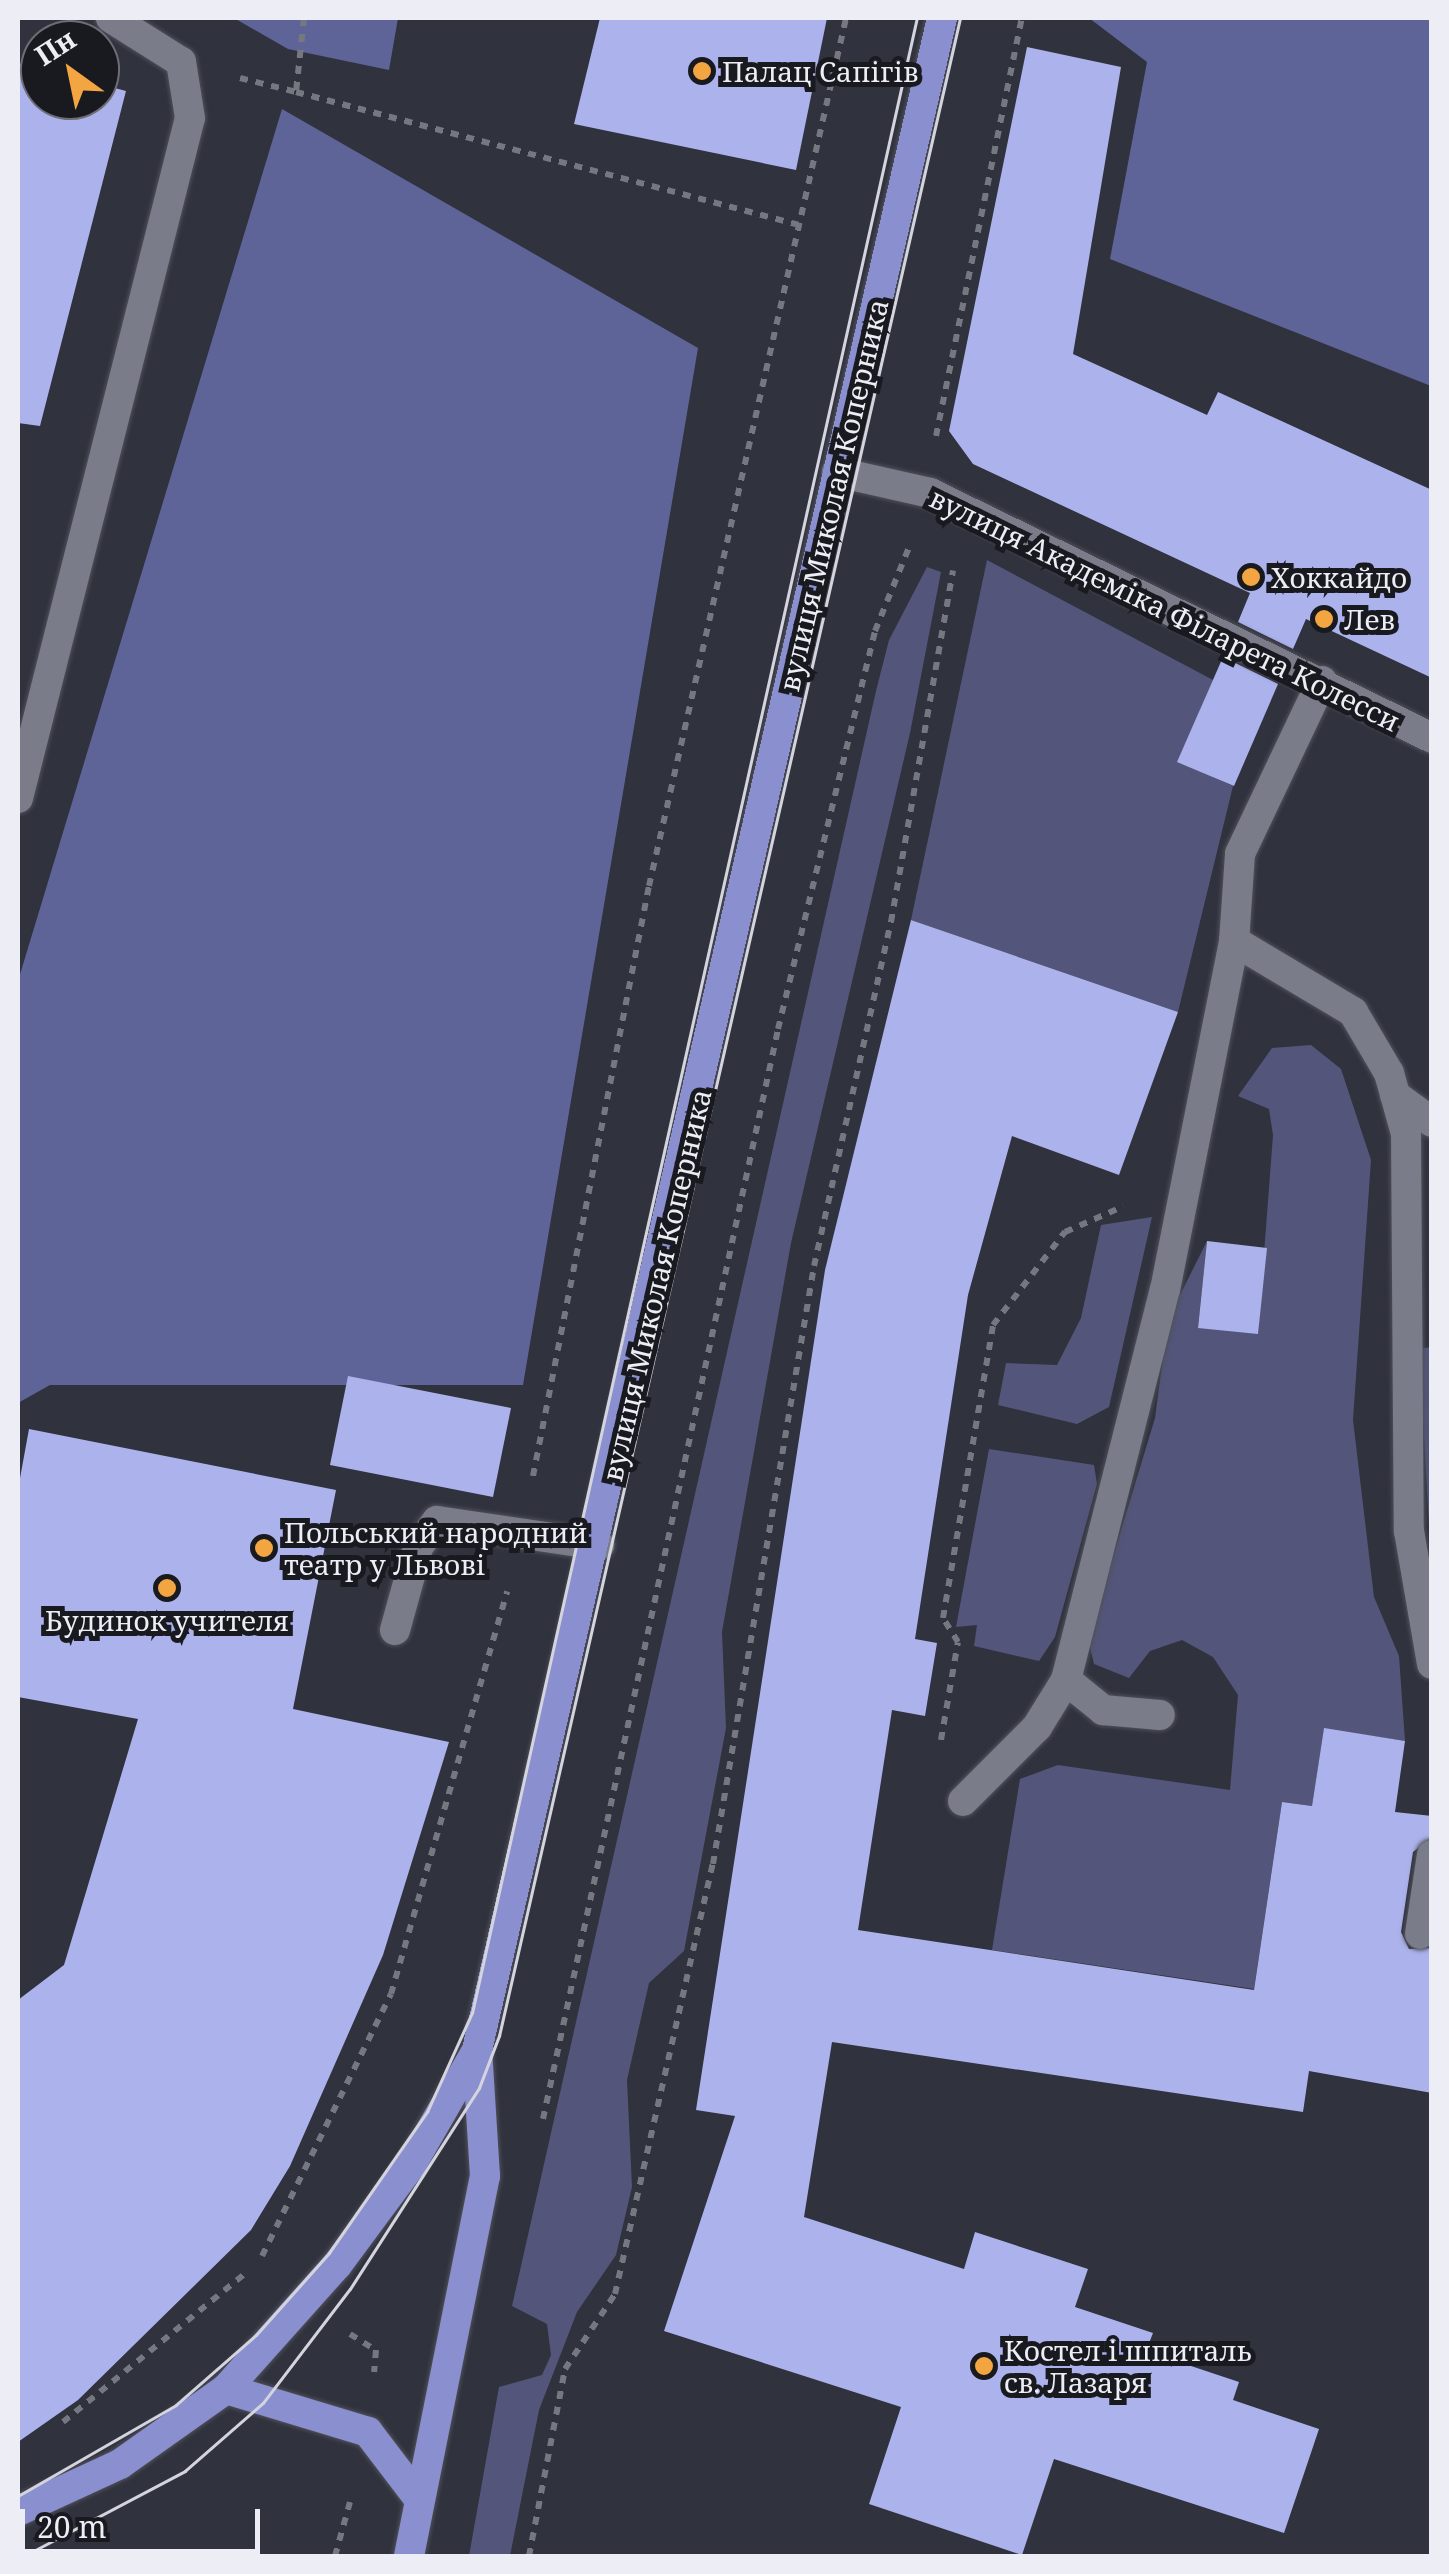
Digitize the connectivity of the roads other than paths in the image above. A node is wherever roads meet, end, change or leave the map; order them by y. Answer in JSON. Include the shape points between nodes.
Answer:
{"nodes":[{"id":1,"x":110,"y":18,"type":"edge"},
{"id":2,"x":942,"y":18,"type":"edge"},
{"id":3,"x":838,"y":472,"type":"junction"},
{"id":4,"x":1322,"y":681,"type":"junction"},
{"id":5,"x":1432,"y":738,"type":"edge"},
{"id":6,"x":18,"y":798,"type":"edge"},
{"id":7,"x":1234,"y":941,"type":"junction"},
{"id":8,"x":1395,"y":1095,"type":"junction"},
{"id":9,"x":1432,"y":1122,"type":"edge"},
{"id":10,"x":599,"y":1545,"type":"junction"},
{"id":11,"x":395,"y":1630,"type":"dead end"},
{"id":12,"x":1432,"y":1664,"type":"edge"},
{"id":13,"x":1066,"y":1680,"type":"junction"},
{"id":14,"x":1160,"y":1715,"type":"dead end"},
{"id":15,"x":964,"y":1801,"type":"dead end"},
{"id":16,"x":1432,"y":1855,"type":"edge"},
{"id":17,"x":1420,"y":1934,"type":"dead end"},
{"id":18,"x":477,"y":2050,"type":"junction"},
{"id":19,"x":226,"y":2388,"type":"junction"},
{"id":20,"x":420,"y":2499,"type":"junction"},
{"id":21,"x":18,"y":2511,"type":"edge"},
{"id":22,"x":410,"y":2556,"type":"edge"}],
"edges":[{"from":1,"to":6,"type":"street","via":[[181,62],[190,118]]},
{"from":2,"to":3,"type":"main road","name":"вулиця Миколая Коперника"},
{"from":3,"to":4,"type":"street","name":"вулиця Академіка Філарета Колесси","via":[[930,493]]},
{"from":3,"to":10,"type":"main road","name":"вулиця Миколая Коперника"},
{"from":4,"to":5,"type":"street","name":"вулиця Академіка Філарета Колесси"},
{"from":4,"to":7,"type":"street","via":[[1240,854]]},
{"from":7,"to":8,"type":"street","via":[[1353,1012]]},
{"from":7,"to":13,"type":"street"},
{"from":8,"to":9,"type":"street"},
{"from":8,"to":12,"type":"street","via":[[1406,1134],[1409,1531]]},
{"from":10,"to":11,"type":"street","via":[[436,1521],[418,1547]]},
{"from":10,"to":18,"type":"main road","name":"вулиця Миколая Коперника"},
{"from":13,"to":14,"type":"street","via":[[1103,1710]]},
{"from":13,"to":15,"type":"street","via":[[1038,1728]]},
{"from":16,"to":17,"type":"street"},
{"from":18,"to":19,"type":"main road","via":[[411,2165],[328,2278]]},
{"from":18,"to":20,"type":"main road","name":"вулиця Миколая Коперника","via":[[485,2176]]},
{"from":19,"to":20,"type":"main road","via":[[368,2432]]},
{"from":19,"to":21,"type":"main road","via":[[120,2464]]},
{"from":20,"to":22,"type":"main road","name":"вулиця Миколая Коперника"}]}
